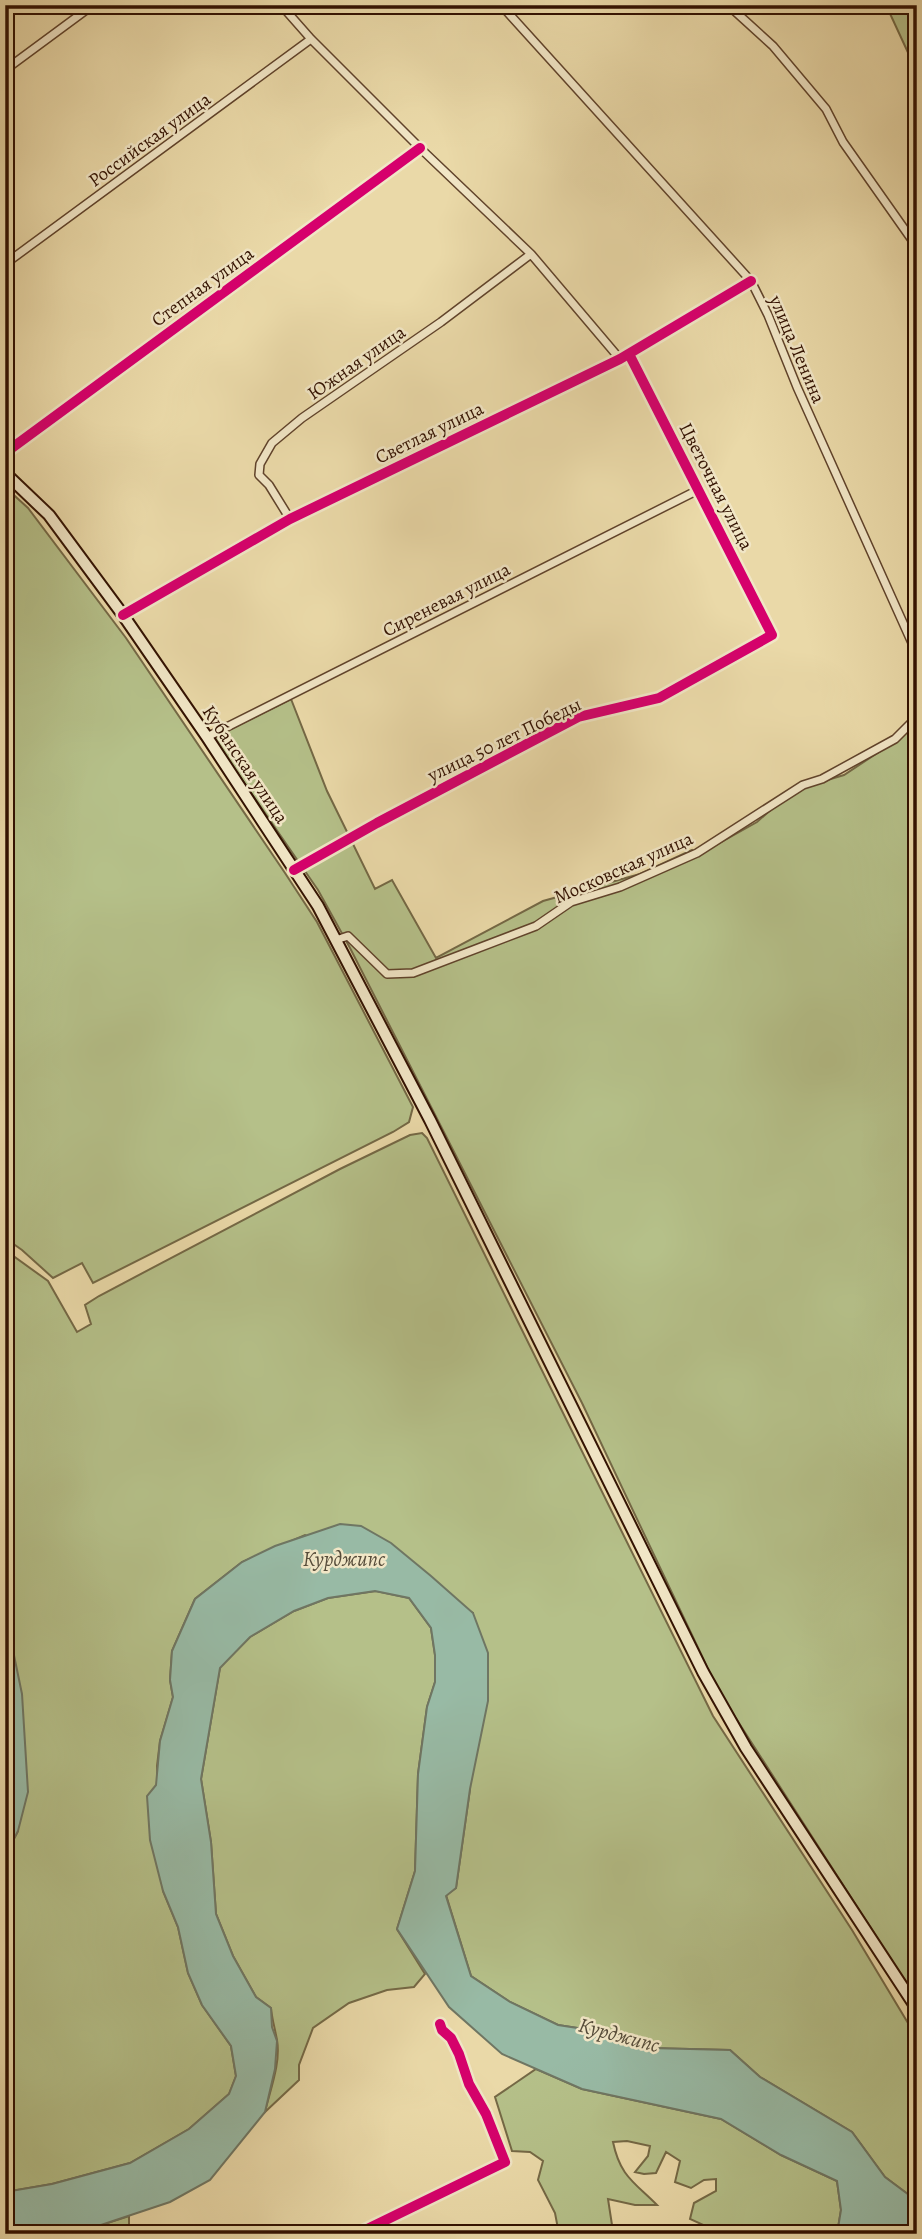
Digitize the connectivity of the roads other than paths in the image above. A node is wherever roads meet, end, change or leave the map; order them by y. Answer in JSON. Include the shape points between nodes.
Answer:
{"nodes":[{"id":1,"x":93,"y":5,"type":"edge"},
{"id":2,"x":281,"y":5,"type":"edge"},
{"id":3,"x":501,"y":5,"type":"edge"},
{"id":4,"x":728,"y":5,"type":"edge"},
{"id":5,"x":311,"y":39,"type":"junction"},
{"id":6,"x":5,"y":71,"type":"edge"},
{"id":7,"x":420,"y":148,"type":"junction"},
{"id":8,"x":917,"y":247,"type":"edge"},
{"id":9,"x":531,"y":254,"type":"junction"},
{"id":10,"x":5,"y":264,"type":"edge"},
{"id":11,"x":751,"y":281,"type":"junction"},
{"id":12,"x":629,"y":354,"type":"junction"},
{"id":13,"x":620,"y":359,"type":"junction"},
{"id":14,"x":5,"y":453,"type":"edge"},
{"id":15,"x":5,"y":473,"type":"edge"},
{"id":16,"x":700,"y":489,"type":"junction"},
{"id":17,"x":290,"y":519,"type":"junction"},
{"id":18,"x":124,"y":615,"type":"junction"},
{"id":19,"x":772,"y":635,"type":"joint"},
{"id":20,"x":917,"y":654,"type":"edge"},
{"id":21,"x":917,"y":717,"type":"edge"},
{"id":22,"x":207,"y":737,"type":"junction"},
{"id":23,"x":295,"y":870,"type":"junction"},
{"id":24,"x":336,"y":940,"type":"junction"},
{"id":25,"x":917,"y":2009,"type":"edge"},
{"id":26,"x":440,"y":2024,"type":"dead end"},
{"id":27,"x":357,"y":2234,"type":"edge"}],
"edges":[{"from":1,"to":6,"type":"street"},
{"from":2,"to":5,"type":"street"},
{"from":3,"to":11,"type":"street","name":"улица Ленина"},
{"from":4,"to":8,"type":"street","via":[[774,46],[826,109],[843,142]]},
{"from":5,"to":7,"type":"street"},
{"from":5,"to":10,"type":"street","name":"Российская улица"},
{"from":7,"to":9,"type":"street"},
{"from":7,"to":14,"type":"street","name":"Степная улица"},
{"from":9,"to":13,"type":"street"},
{"from":9,"to":17,"type":"street","name":"Южная улица","via":[[272,443],[259,475]]},
{"from":11,"to":12,"type":"street","name":"Светлая улица"},
{"from":11,"to":20,"type":"street","name":"улица Ленина"},
{"from":12,"to":13,"type":"street","name":"Светлая улица"},
{"from":12,"to":16,"type":"street","name":"Цветочная улица"},
{"from":13,"to":17,"type":"street","name":"Светлая улица"},
{"from":15,"to":18,"type":"main road","name":"Кубанская улица","via":[[49,515]]},
{"from":16,"to":19,"type":"street","name":"Цветочная улица"},
{"from":16,"to":22,"type":"street","name":"Сиреневая улица"},
{"from":17,"to":18,"type":"street","name":"Светлая улица"},
{"from":18,"to":22,"type":"main road","name":"Кубанская улица"},
{"from":19,"to":23,"type":"street","name":"улица 50 лет Победы","via":[[659,698],[578,717]]},
{"from":21,"to":24,"type":"street","name":"Московская улица","via":[[895,739],[803,785],[697,853],[620,887],[571,902],[536,926],[413,973],[387,974],[348,936]]},
{"from":22,"to":23,"type":"main road","name":"Кубанская улица"},
{"from":23,"to":24,"type":"main road","name":"Кубанская улица"},
{"from":24,"to":25,"type":"main road","name":"Кубанская улица","via":[[703,1672],[746,1748]]},
{"from":26,"to":27,"type":"street","via":[[455,2046],[505,2162]]}]}
